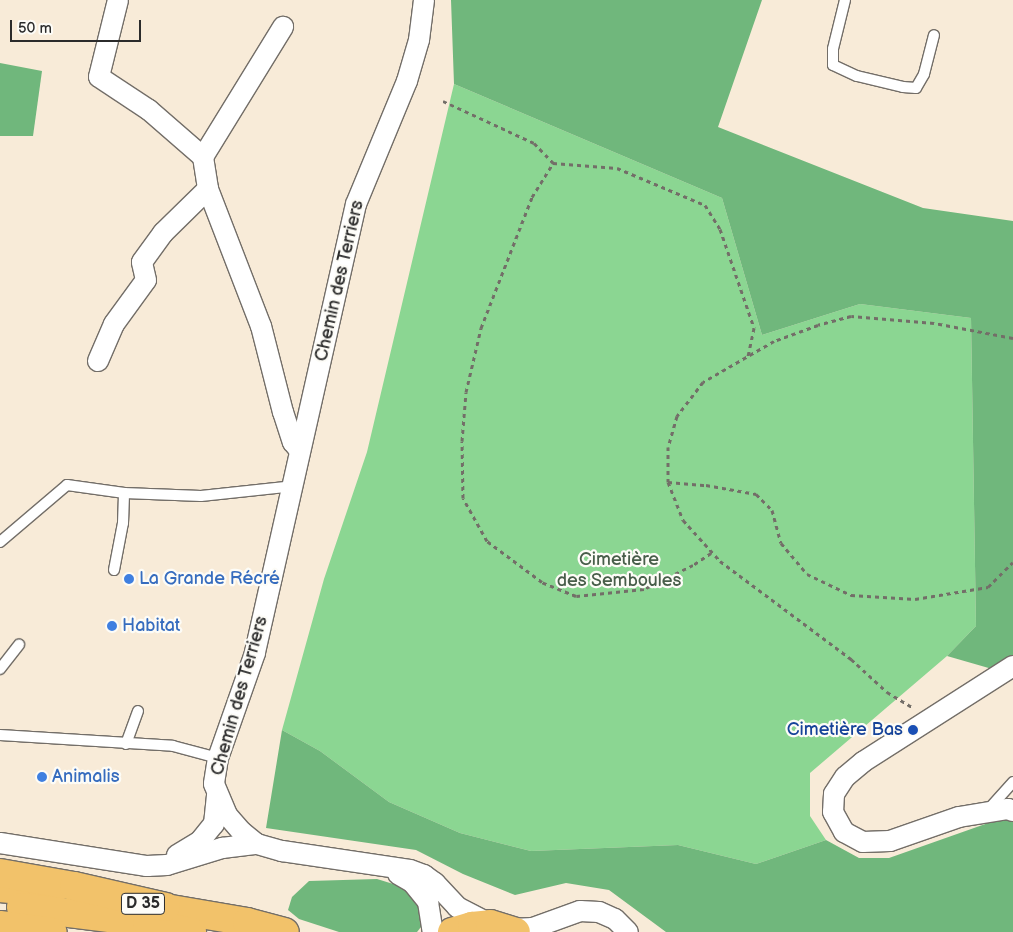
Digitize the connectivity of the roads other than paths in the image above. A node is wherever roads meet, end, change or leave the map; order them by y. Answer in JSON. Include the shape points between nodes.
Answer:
{"nodes":[{"id":1,"x":118,"y":0,"type":"edge"},
{"id":2,"x":424,"y":0,"type":"edge"},
{"id":3,"x":845,"y":0,"type":"edge"},
{"id":4,"x":283,"y":27,"type":"dead end"},
{"id":5,"x":934,"y":35,"type":"dead end"},
{"id":6,"x":203,"y":158,"type":"junction"},
{"id":7,"x":208,"y":189,"type":"junction"},
{"id":8,"x":98,"y":361,"type":"dead end"},
{"id":9,"x":300,"y":450,"type":"junction"},
{"id":10,"x":294,"y":486,"type":"junction"},
{"id":11,"x":124,"y":493,"type":"junction"},
{"id":12,"x":0,"y":542,"type":"edge"},
{"id":13,"x":114,"y":570,"type":"dead end"},
{"id":14,"x":19,"y":645,"type":"dead end"},
{"id":15,"x":1013,"y":666,"type":"edge"},
{"id":16,"x":0,"y":670,"type":"edge"},
{"id":17,"x":138,"y":710,"type":"dead end"},
{"id":18,"x":0,"y":736,"type":"edge"},
{"id":19,"x":126,"y":744,"type":"junction"},
{"id":20,"x":218,"y":758,"type":"junction"},
{"id":21,"x":1013,"y":782,"type":"edge"},
{"id":22,"x":217,"y":794,"type":"junction"},
{"id":23,"x":1013,"y":811,"type":"edge"},
{"id":24,"x":986,"y":813,"type":"junction"},
{"id":25,"x":214,"y":824,"type":"junction"},
{"id":26,"x":249,"y":838,"type":"junction"},
{"id":27,"x":0,"y":844,"type":"edge"},
{"id":28,"x":371,"y":863,"type":"junction"},
{"id":29,"x":147,"y":866,"type":"junction"},
{"id":30,"x":0,"y":873,"type":"edge"},
{"id":31,"x":0,"y":888,"type":"edge"},
{"id":32,"x":0,"y":904,"type":"edge"},
{"id":33,"x":166,"y":907,"type":"junction"},
{"id":34,"x":568,"y":916,"type":"junction"},
{"id":35,"x":0,"y":925,"type":"edge"},
{"id":36,"x":506,"y":929,"type":"edge"},
{"id":37,"x":53,"y":932,"type":"edge"},
{"id":38,"x":192,"y":932,"type":"edge"},
{"id":39,"x":285,"y":932,"type":"edge"},
{"id":40,"x":433,"y":932,"type":"edge"},
{"id":41,"x":452,"y":932,"type":"edge"},
{"id":42,"x":553,"y":932,"type":"edge"},
{"id":43,"x":628,"y":932,"type":"edge"}],
"edges":[{"from":1,"to":6,"type":"street","via":[[99,77],[149,110]]},
{"from":2,"to":9,"type":"street","name":"Chemin des Terriers","via":[[419,40],[407,81],[356,204]]},
{"from":3,"to":5,"type":"lane","via":[[833,49],[833,65],[857,76],[916,88],[924,74]]},
{"from":4,"to":6,"type":"street"},
{"from":6,"to":7,"type":"street"},
{"from":7,"to":8,"type":"street","via":[[163,233],[142,262],[146,280],[114,324]]},
{"from":7,"to":9,"type":"street","via":[[261,326],[283,412],[293,442]]},
{"from":9,"to":10,"type":"street","name":"Chemin des Terriers"},
{"from":10,"to":11,"type":"lane","via":[[201,496]]},
{"from":10,"to":20,"type":"street","name":"Chemin des Terriers","via":[[255,652]]},
{"from":11,"to":12,"type":"lane","via":[[67,485]]},
{"from":11,"to":13,"type":"lane","via":[[123,523]]},
{"from":14,"to":16,"type":"lane"},
{"from":15,"to":24,"type":"street","via":[[863,762],[844,777],[834,794],[833,812],[844,832],[863,842],[890,841],[959,816]]},
{"from":17,"to":19,"type":"lane"},
{"from":18,"to":19,"type":"lane"},
{"from":19,"to":20,"type":"lane","via":[[173,746]]},
{"from":20,"to":22,"type":"street","name":"Chemin des Terriers","via":[[215,771]]},
{"from":21,"to":24,"type":"lane"},
{"from":22,"to":25,"type":"street"},
{"from":22,"to":26,"type":"street","name":"Chemin des Terriers","via":[[227,815]]},
{"from":23,"to":24,"type":"street"},
{"from":25,"to":26,"type":"street","via":[[232,827]]},
{"from":25,"to":29,"type":"street","via":[[200,841],[183,852]]},
{"from":26,"to":28,"type":"street","via":[[282,851]]},
{"from":26,"to":29,"type":"street","via":[[240,845]]},
{"from":27,"to":29,"type":"street"},
{"from":28,"to":36,"type":"street","via":[[424,875],[457,907]]},
{"from":28,"to":40,"type":"street","via":[[401,875],[420,890],[428,902]]},
{"from":30,"to":33,"type":"main road"},
{"from":31,"to":33,"type":"main road","number":"D 35"},
{"from":32,"to":38,"type":"main road"},
{"from":33,"to":39,"type":"main road","number":"D 35"},
{"from":34,"to":36,"type":"street","via":[[533,928]]},
{"from":34,"to":42,"type":"street"},
{"from":34,"to":43,"type":"street","via":[[580,911],[599,912],[615,919]]},
{"from":35,"to":37,"type":"main road"},
{"from":36,"to":41,"type":"main road","via":[[472,926]]}]}
